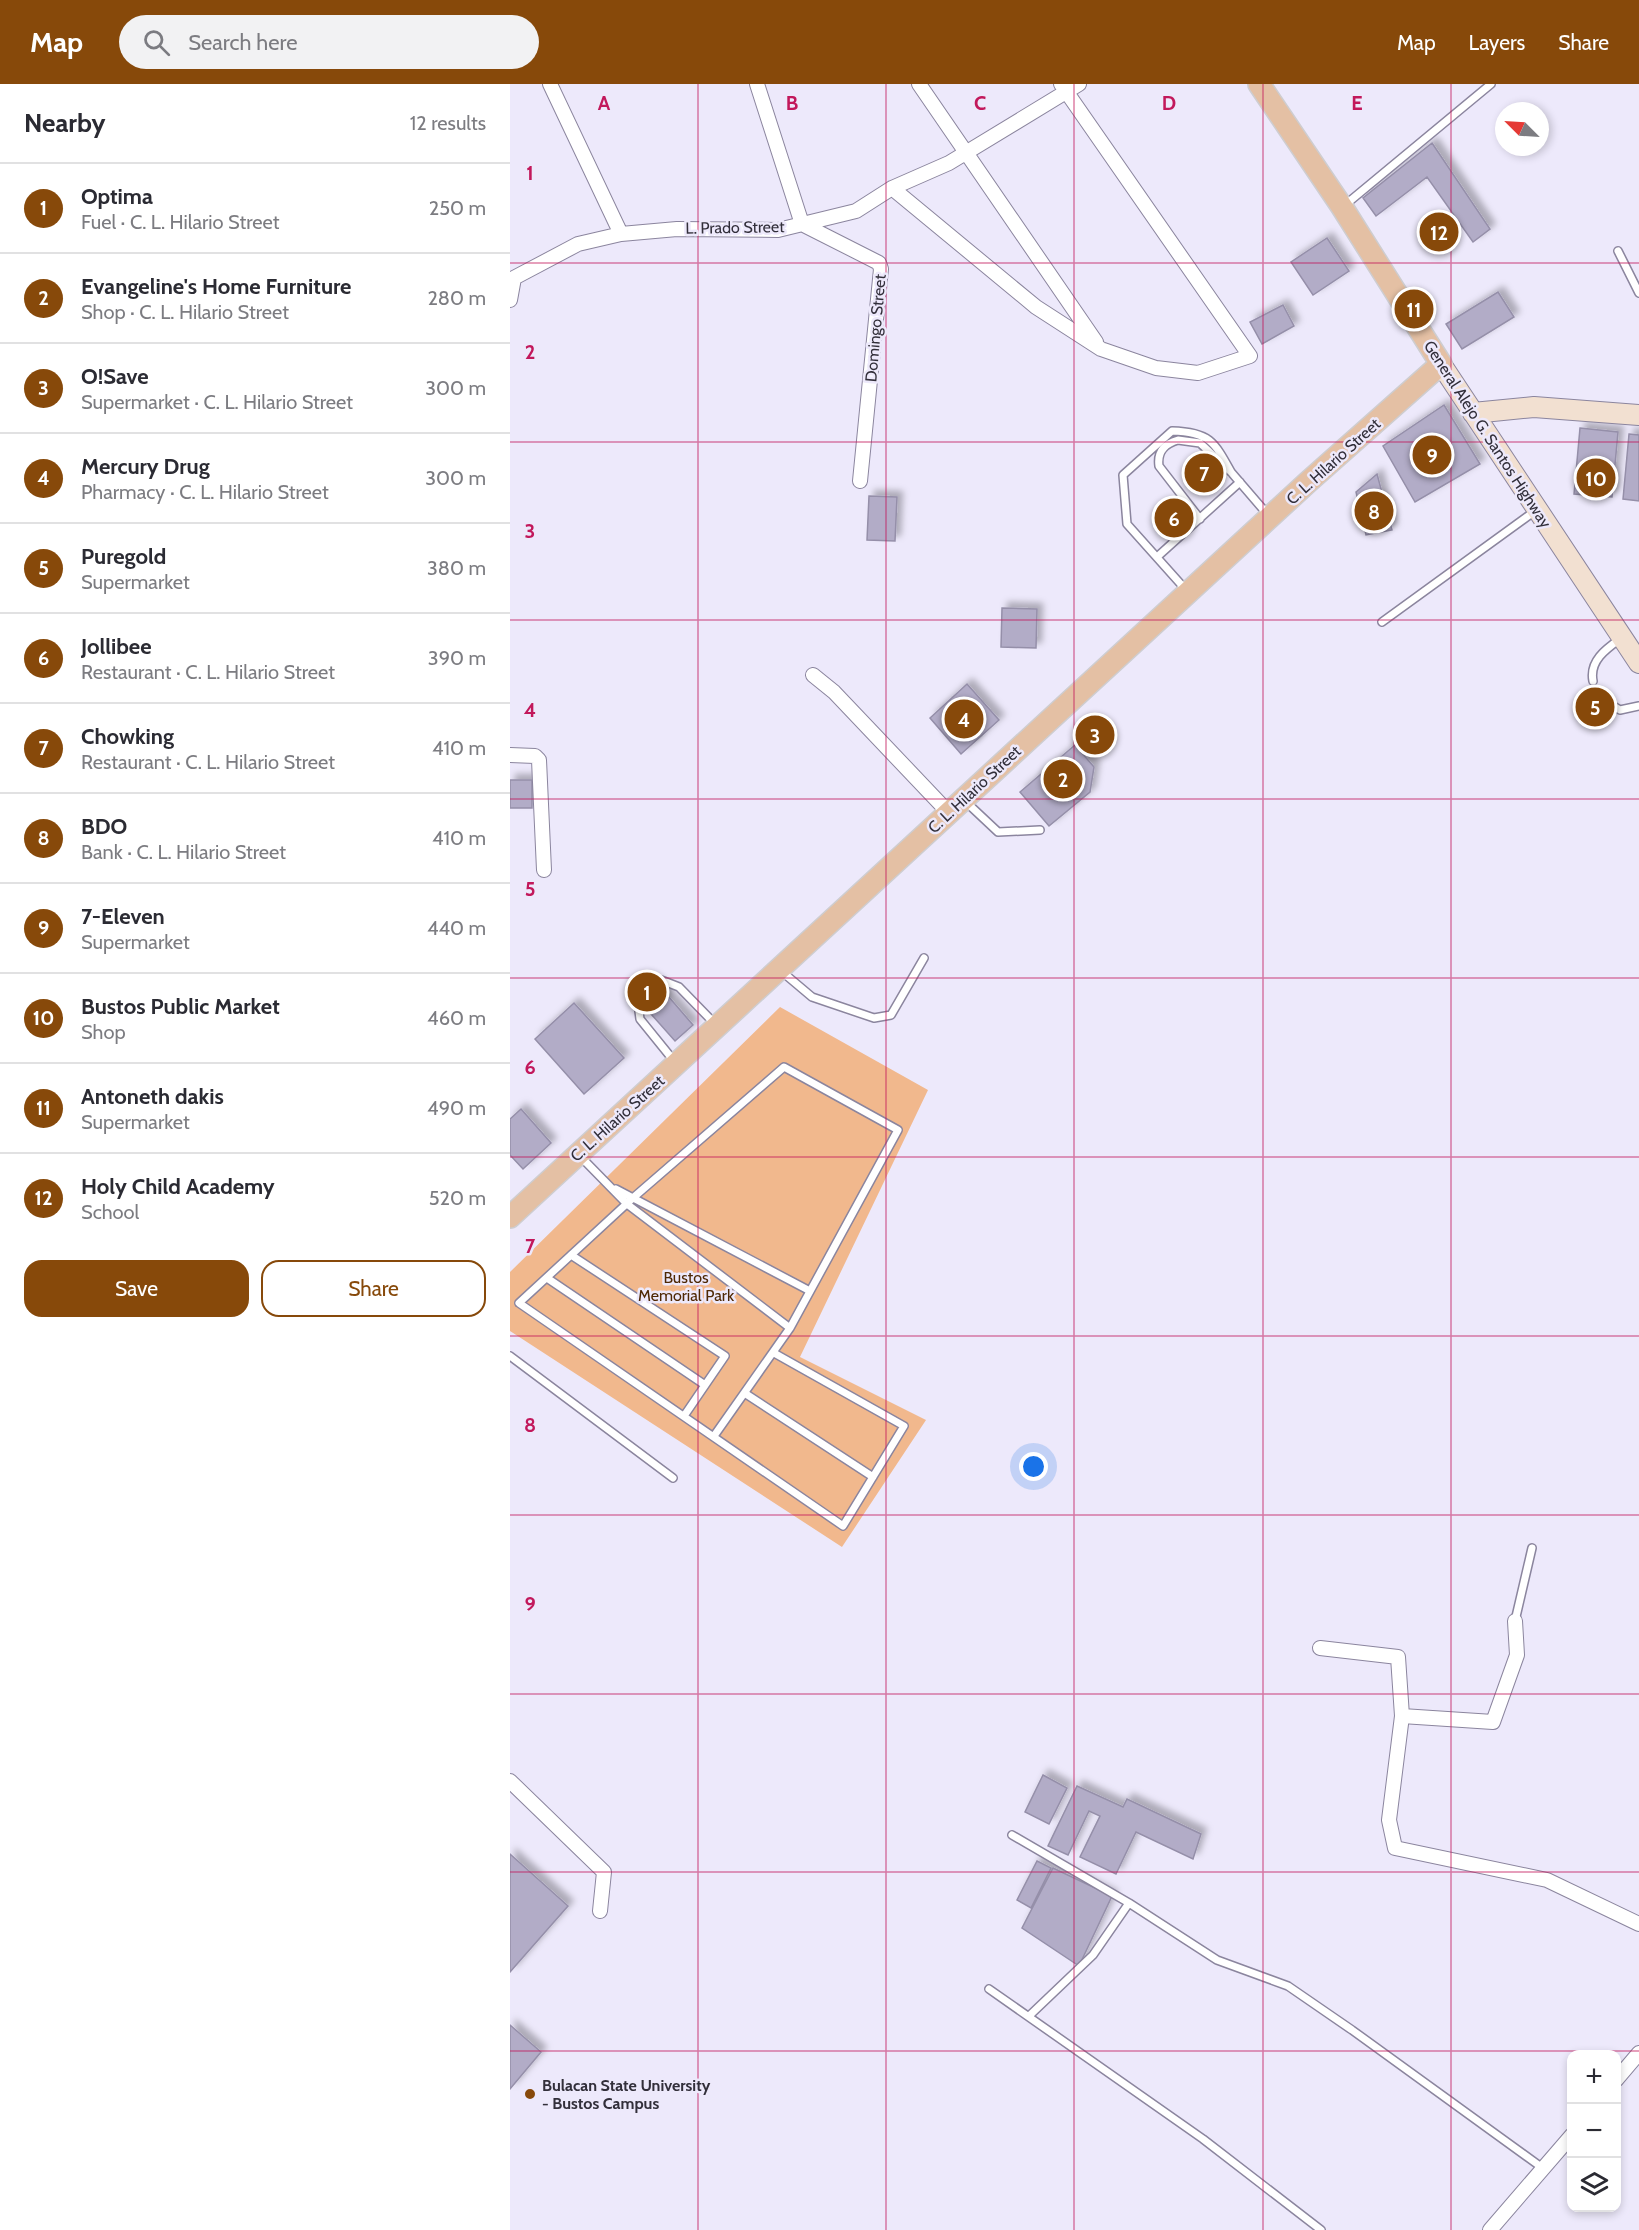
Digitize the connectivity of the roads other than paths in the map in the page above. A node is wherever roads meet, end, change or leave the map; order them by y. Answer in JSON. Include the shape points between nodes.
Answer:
{"nodes":[{"id":1,"x":550,"y":84,"type":"edge"},
{"id":2,"x":757,"y":84,"type":"edge"},
{"id":3,"x":919,"y":84,"type":"edge"},
{"id":4,"x":1079,"y":84,"type":"edge"},
{"id":5,"x":1259,"y":84,"type":"edge"},
{"id":6,"x":1491,"y":84,"type":"edge"},
{"id":7,"x":1064,"y":88,"type":"edge"},
{"id":8,"x":965,"y":153,"type":"junction"},
{"id":9,"x":892,"y":188,"type":"junction"},
{"id":10,"x":1342,"y":207,"type":"junction"},
{"id":11,"x":802,"y":224,"type":"junction"},
{"id":12,"x":621,"y":234,"type":"junction"},
{"id":13,"x":1618,"y":251,"type":"dead end"},
{"id":14,"x":512,"y":279,"type":"edge"},
{"id":15,"x":1639,"y":293,"type":"edge"},
{"id":16,"x":510,"y":300,"type":"edge"},
{"id":17,"x":1101,"y":348,"type":"junction"},
{"id":18,"x":1441,"y":364,"type":"junction"},
{"id":19,"x":1473,"y":413,"type":"junction"},
{"id":20,"x":1639,"y":415,"type":"edge"},
{"id":21,"x":1231,"y":472,"type":"junction"},
{"id":22,"x":860,"y":481,"type":"dead end"},
{"id":23,"x":1240,"y":482,"type":"junction"},
{"id":24,"x":1537,"y":509,"type":"junction"},
{"id":25,"x":1270,"y":518,"type":"junction"},
{"id":26,"x":1200,"y":519,"type":"junction"},
{"id":27,"x":1157,"y":557,"type":"junction"},
{"id":28,"x":1190,"y":594,"type":"junction"},
{"id":29,"x":1382,"y":622,"type":"dead end"},
{"id":30,"x":1622,"y":637,"type":"junction"},
{"id":31,"x":1639,"y":663,"type":"edge"},
{"id":32,"x":813,"y":675,"type":"dead end"},
{"id":33,"x":1593,"y":681,"type":"dead end"},
{"id":34,"x":1605,"y":701,"type":"dead end"},
{"id":35,"x":1639,"y":706,"type":"edge"},
{"id":36,"x":510,"y":755,"type":"edge"},
{"id":37,"x":956,"y":806,"type":"junction"},
{"id":38,"x":1040,"y":830,"type":"dead end"},
{"id":39,"x":544,"y":870,"type":"dead end"},
{"id":40,"x":924,"y":958,"type":"dead end"},
{"id":41,"x":778,"y":968,"type":"junction"},
{"id":42,"x":717,"y":1026,"type":"junction"},
{"id":43,"x":676,"y":1064,"type":"junction"},
{"id":44,"x":579,"y":1155,"type":"junction"},
{"id":45,"x":614,"y":1188,"type":"junction"},
{"id":46,"x":634,"y":1197,"type":"junction"},
{"id":47,"x":627,"y":1204,"type":"junction"},
{"id":48,"x":510,"y":1217,"type":"edge"},
{"id":49,"x":571,"y":1255,"type":"junction"},
{"id":50,"x":547,"y":1278,"type":"junction"},
{"id":51,"x":810,"y":1291,"type":"junction"},
{"id":52,"x":790,"y":1328,"type":"junction"},
{"id":53,"x":774,"y":1353,"type":"junction"},
{"id":54,"x":510,"y":1356,"type":"edge"},
{"id":55,"x":705,"y":1385,"type":"junction"},
{"id":56,"x":746,"y":1394,"type":"junction"},
{"id":57,"x":684,"y":1416,"type":"junction"},
{"id":58,"x":714,"y":1436,"type":"junction"},
{"id":59,"x":873,"y":1477,"type":"junction"},
{"id":60,"x":673,"y":1478,"type":"dead end"},
{"id":61,"x":1532,"y":1548,"type":"dead end"},
{"id":62,"x":1515,"y":1621,"type":"joint"},
{"id":63,"x":1320,"y":1648,"type":"dead end"},
{"id":64,"x":1402,"y":1716,"type":"junction"},
{"id":65,"x":510,"y":1781,"type":"edge"},
{"id":66,"x":1012,"y":1835,"type":"dead end"},
{"id":67,"x":1129,"y":1903,"type":"junction"},
{"id":68,"x":600,"y":1911,"type":"dead end"},
{"id":69,"x":1639,"y":1924,"type":"edge"},
{"id":70,"x":989,"y":1989,"type":"dead end"},
{"id":71,"x":1029,"y":2016,"type":"junction"},
{"id":72,"x":1639,"y":2053,"type":"edge"},
{"id":73,"x":1621,"y":2075,"type":"edge"},
{"id":74,"x":1567,"y":2141,"type":"edge"},
{"id":75,"x":1544,"y":2169,"type":"junction"},
{"id":76,"x":1321,"y":2230,"type":"edge"},
{"id":77,"x":1490,"y":2230,"type":"edge"}],
"edges":[{"from":1,"to":12,"type":"street"},
{"from":2,"to":11,"type":"street"},
{"from":3,"to":8,"type":"street"},
{"from":4,"to":7,"type":"street","name":"L. Prado Street"},
{"from":5,"to":10,"type":"main road","name":"General Alejo G. Santos Highway"},
{"from":6,"to":10,"type":"lane"},
{"from":7,"to":8,"type":"street","name":"L. Prado Street"},
{"from":7,"to":17,"type":"street","via":[[1250,356],[1198,373],[1156,368]]},
{"from":8,"to":9,"type":"street","name":"L. Prado Street"},
{"from":8,"to":17,"type":"street"},
{"from":9,"to":11,"type":"street","name":"L. Prado Street","via":[[856,211]]},
{"from":9,"to":17,"type":"street","via":[[1036,307]]},
{"from":10,"to":18,"type":"main road","name":"General Alejo G. Santos Highway"},
{"from":11,"to":12,"type":"street","name":"L. Prado Street","via":[[778,230],[677,229]]},
{"from":11,"to":22,"type":"street","name":"Domingo Street","via":[[879,263],[881,269]]},
{"from":12,"to":14,"type":"street","name":"L. Prado Street","via":[[578,244]]},
{"from":13,"to":15,"type":"lane"},
{"from":14,"to":16,"type":"street"},
{"from":18,"to":19,"type":"main road","name":"General Alejo G. Santos Highway"},
{"from":18,"to":25,"type":"main road","name":"C. L. Hilario Street"},
{"from":19,"to":20,"type":"main road","via":[[1534,407]]},
{"from":19,"to":24,"type":"main road","name":"General Alejo G. Santos Highway"},
{"from":21,"to":23,"type":"lane"},
{"from":21,"to":26,"type":"lane","via":[[1200,443],[1178,440],[1161,450],[1158,457],[1162,473]]},
{"from":21,"to":27,"type":"lane","via":[[1218,448],[1206,436],[1172,431],[1123,475],[1127,524]]},
{"from":23,"to":25,"type":"lane"},
{"from":23,"to":26,"type":"lane"},
{"from":24,"to":29,"type":"lane"},
{"from":24,"to":30,"type":"main road","name":"General Alejo G. Santos Highway"},
{"from":25,"to":28,"type":"main road","name":"C. L. Hilario Street"},
{"from":26,"to":27,"type":"lane"},
{"from":27,"to":28,"type":"lane"},
{"from":28,"to":37,"type":"main road","name":"C. L. Hilario Street"},
{"from":30,"to":31,"type":"main road","name":"General Alejo G. Santos Highway"},
{"from":30,"to":33,"type":"lane","via":[[1600,654]]},
{"from":32,"to":37,"type":"street"},
{"from":34,"to":35,"type":"lane","via":[[1620,710]]},
{"from":36,"to":39,"type":"street","via":[[535,756],[539,760]]},
{"from":37,"to":38,"type":"lane","via":[[998,832]]},
{"from":37,"to":41,"type":"main road","name":"C. L. Hilario Street"},
{"from":40,"to":41,"type":"lane","via":[[891,1015],[874,1018],[812,998]]},
{"from":41,"to":42,"type":"main road","name":"C. L. Hilario Street"},
{"from":42,"to":43,"type":"main road","name":"C. L. Hilario Street"},
{"from":42,"to":43,"type":"lane","via":[[679,987],[661,980],[638,1003],[640,1019]]},
{"from":43,"to":44,"type":"main road","name":"C. L. Hilario Street"},
{"from":44,"to":45,"type":"lane"},
{"from":44,"to":48,"type":"main road","name":"C. L. Hilario Street"},
{"from":45,"to":46,"type":"lane"},
{"from":45,"to":47,"type":"lane"},
{"from":46,"to":47,"type":"lane"},
{"from":46,"to":51,"type":"lane"},
{"from":46,"to":51,"type":"lane","via":[[784,1066],[898,1130]]},
{"from":47,"to":49,"type":"lane"},
{"from":47,"to":52,"type":"lane"},
{"from":49,"to":50,"type":"lane"},
{"from":49,"to":55,"type":"lane","via":[[725,1356]]},
{"from":50,"to":55,"type":"lane"},
{"from":50,"to":57,"type":"lane","via":[[519,1304]]},
{"from":51,"to":52,"type":"lane"},
{"from":52,"to":53,"type":"lane"},
{"from":53,"to":56,"type":"lane"},
{"from":53,"to":59,"type":"lane","via":[[904,1425]]},
{"from":54,"to":60,"type":"lane"},
{"from":55,"to":57,"type":"lane"},
{"from":56,"to":58,"type":"lane"},
{"from":56,"to":59,"type":"lane"},
{"from":57,"to":58,"type":"lane"},
{"from":58,"to":59,"type":"lane","via":[[843,1526]]},
{"from":61,"to":62,"type":"lane"},
{"from":62,"to":64,"type":"street","via":[[1517,1655],[1493,1722]]},
{"from":63,"to":64,"type":"street","via":[[1398,1657]]},
{"from":64,"to":69,"type":"street","via":[[1389,1820],[1395,1848],[1547,1880]]},
{"from":65,"to":68,"type":"street","via":[[604,1872]]},
{"from":66,"to":67,"type":"lane"},
{"from":67,"to":71,"type":"lane","via":[[1093,1955]]},
{"from":67,"to":75,"type":"lane","via":[[1217,1960],[1288,1986]]},
{"from":70,"to":71,"type":"lane"},
{"from":71,"to":76,"type":"lane","via":[[1203,2139]]},
{"from":72,"to":73,"type":"street"},
{"from":74,"to":75,"type":"street"},
{"from":75,"to":77,"type":"street"}]}
